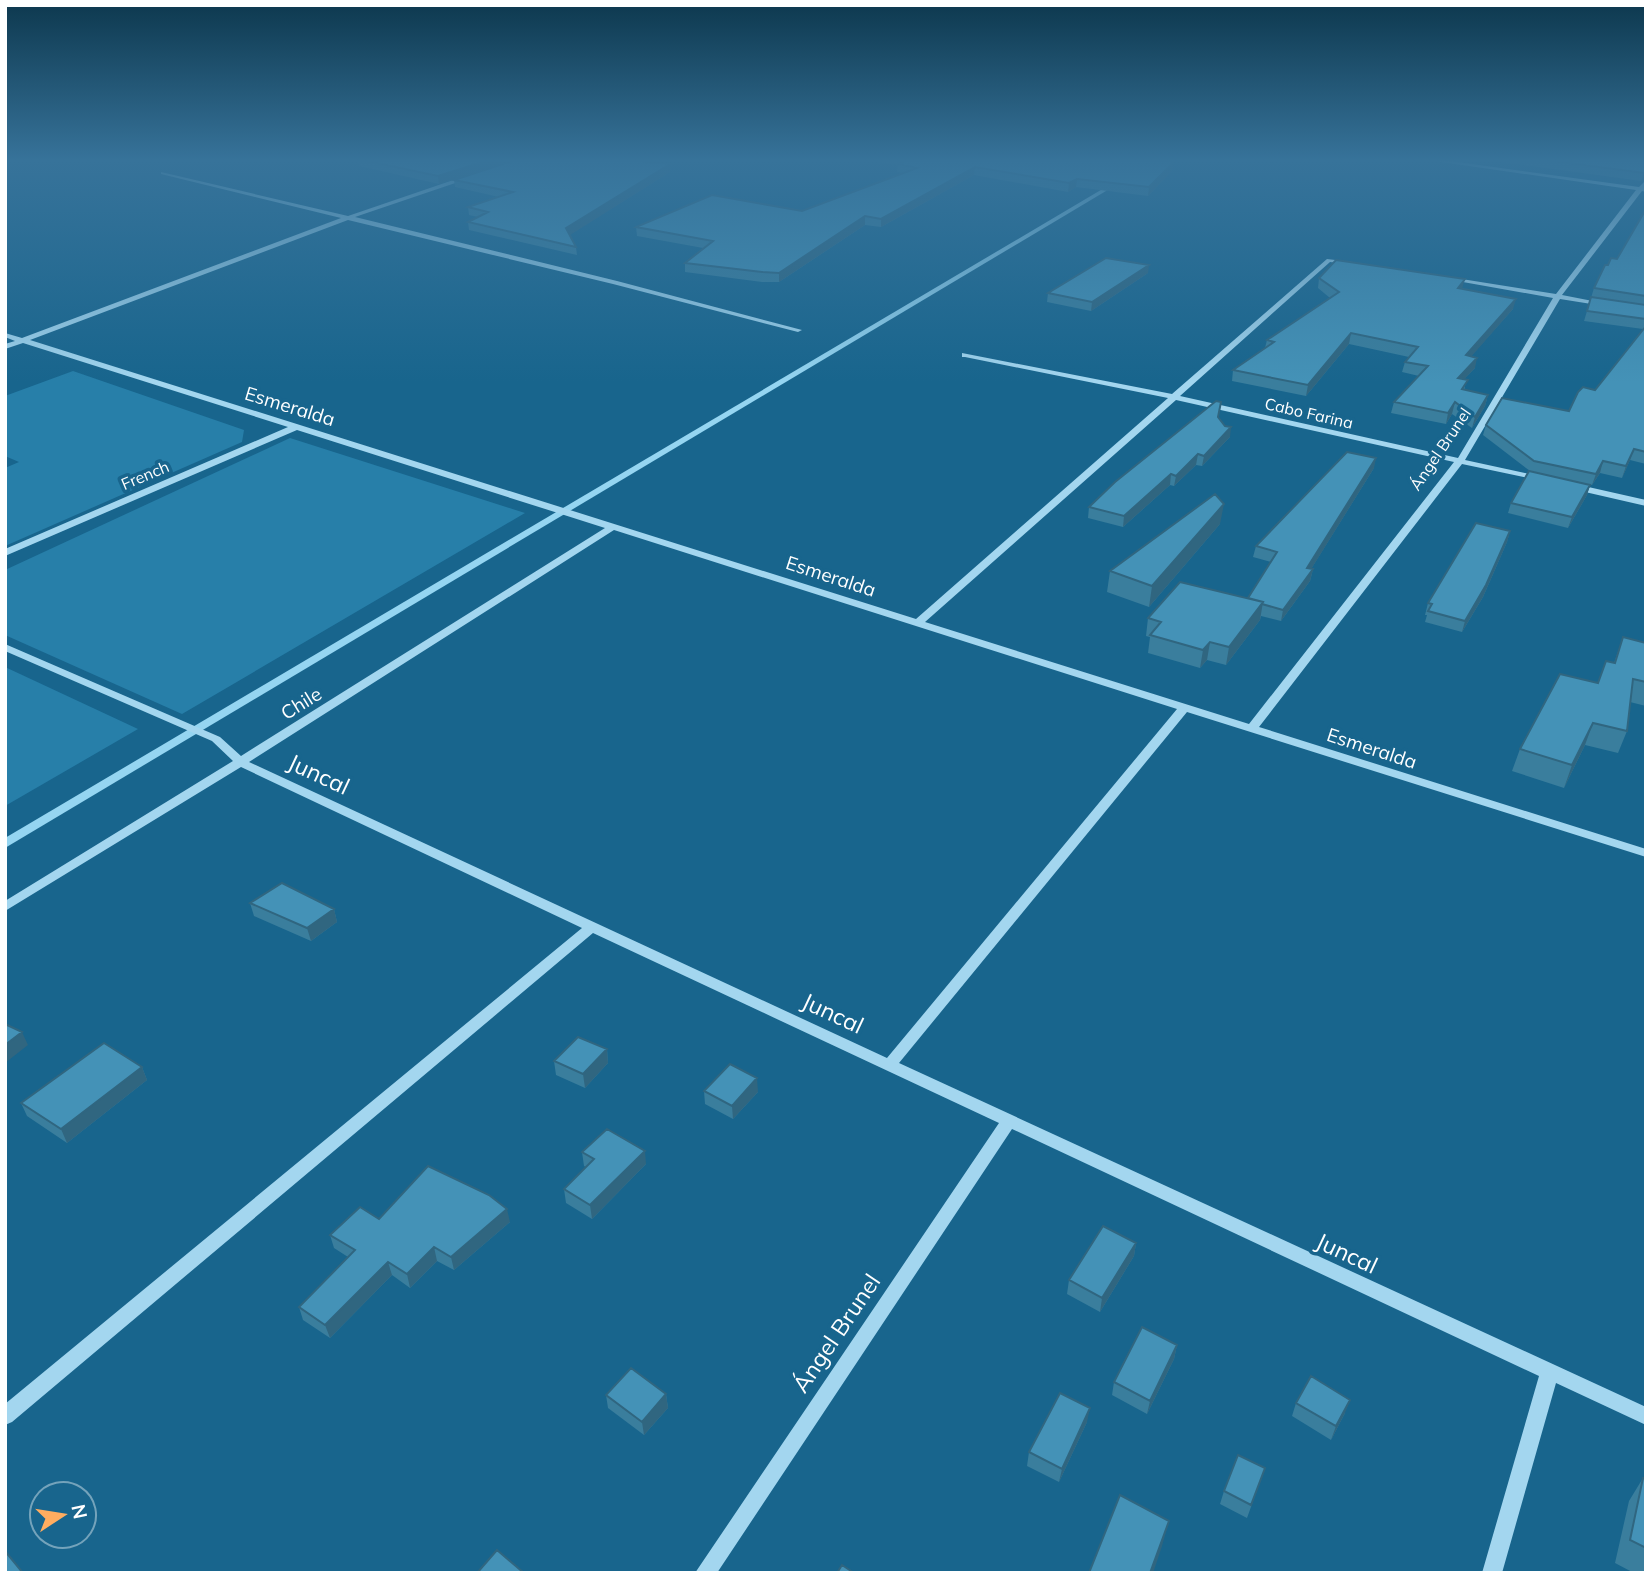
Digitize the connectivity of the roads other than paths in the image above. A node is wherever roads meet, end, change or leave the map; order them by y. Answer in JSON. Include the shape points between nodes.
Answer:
{"nodes":[{"id":1,"x":303,"y":235,"type":"edge"},
{"id":2,"x":411,"y":235,"type":"edge"},
{"id":3,"x":1606,"y":235,"type":"edge"},
{"id":4,"x":1356,"y":264,"type":"edge"},
{"id":5,"x":1437,"y":277,"type":"edge"},
{"id":6,"x":1558,"y":296,"type":"junction"},
{"id":7,"x":1608,"y":305,"type":"edge"},
{"id":8,"x":798,"y":330,"type":"dead end"},
{"id":9,"x":5,"y":335,"type":"edge"},
{"id":10,"x":22,"y":341,"type":"junction"},
{"id":11,"x":5,"y":346,"type":"edge"},
{"id":12,"x":965,"y":355,"type":"dead end"},
{"id":13,"x":1175,"y":397,"type":"junction"},
{"id":14,"x":296,"y":427,"type":"junction"},
{"id":15,"x":1460,"y":461,"type":"junction"},
{"id":16,"x":1553,"y":482,"type":"edge"},
{"id":17,"x":1566,"y":485,"type":"edge"},
{"id":18,"x":1646,"y":503,"type":"edge"},
{"id":19,"x":551,"y":506,"type":"joint"},
{"id":20,"x":614,"y":526,"type":"junction"},
{"id":21,"x":5,"y":553,"type":"edge"},
{"id":22,"x":919,"y":622,"type":"junction"},
{"id":23,"x":5,"y":647,"type":"edge"},
{"id":24,"x":1185,"y":707,"type":"junction"},
{"id":25,"x":1252,"y":728,"type":"junction"},
{"id":26,"x":240,"y":762,"type":"junction"},
{"id":27,"x":1646,"y":853,"type":"edge"},
{"id":28,"x":5,"y":907,"type":"edge"},
{"id":29,"x":591,"y":927,"type":"junction"},
{"id":30,"x":890,"y":1064,"type":"junction"},
{"id":31,"x":1008,"y":1122,"type":"junction"},
{"id":32,"x":1549,"y":1371,"type":"junction"},
{"id":33,"x":5,"y":1416,"type":"edge"},
{"id":34,"x":1646,"y":1416,"type":"edge"},
{"id":35,"x":705,"y":1573,"type":"edge"},
{"id":36,"x":1492,"y":1573,"type":"edge"}],
"edges":[{"from":1,"to":10,"type":"street"},
{"from":2,"to":8,"type":"street"},
{"from":3,"to":6,"type":"street","name":"Ángel Brunel"},
{"from":4,"to":13,"type":"street","via":[[1329,260]]},
{"from":5,"to":6,"type":"street"},
{"from":6,"to":7,"type":"street"},
{"from":6,"to":15,"type":"street","name":"Ángel Brunel"},
{"from":9,"to":10,"type":"street","name":"Esmeralda"},
{"from":10,"to":11,"type":"street"},
{"from":10,"to":14,"type":"street","name":"Esmeralda"},
{"from":12,"to":13,"type":"street","name":"Cabo Farina"},
{"from":13,"to":15,"type":"street","name":"Cabo Farina"},
{"from":13,"to":22,"type":"street"},
{"from":14,"to":19,"type":"street","name":"Esmeralda"},
{"from":14,"to":21,"type":"street","name":"French"},
{"from":15,"to":16,"type":"street","name":"Cabo Farina"},
{"from":15,"to":25,"type":"street","name":"Ángel Brunel"},
{"from":17,"to":18,"type":"street"},
{"from":19,"to":20,"type":"street","name":"Esmeralda"},
{"from":20,"to":22,"type":"street","name":"Esmeralda"},
{"from":20,"to":26,"type":"street","name":"Chile"},
{"from":22,"to":24,"type":"street","name":"Esmeralda"},
{"from":23,"to":26,"type":"street","name":"Juncal","via":[[216,739]]},
{"from":24,"to":25,"type":"street","name":"Esmeralda"},
{"from":24,"to":30,"type":"street"},
{"from":25,"to":27,"type":"street","name":"Esmeralda"},
{"from":26,"to":28,"type":"street","name":"Chile"},
{"from":26,"to":29,"type":"street","name":"Juncal"},
{"from":29,"to":30,"type":"street","name":"Juncal"},
{"from":29,"to":33,"type":"street"},
{"from":30,"to":31,"type":"street","name":"Juncal"},
{"from":31,"to":32,"type":"street","name":"Juncal"},
{"from":31,"to":35,"type":"street","name":"Ángel Brunel"},
{"from":32,"to":34,"type":"street","name":"Juncal"},
{"from":32,"to":36,"type":"street"}]}
